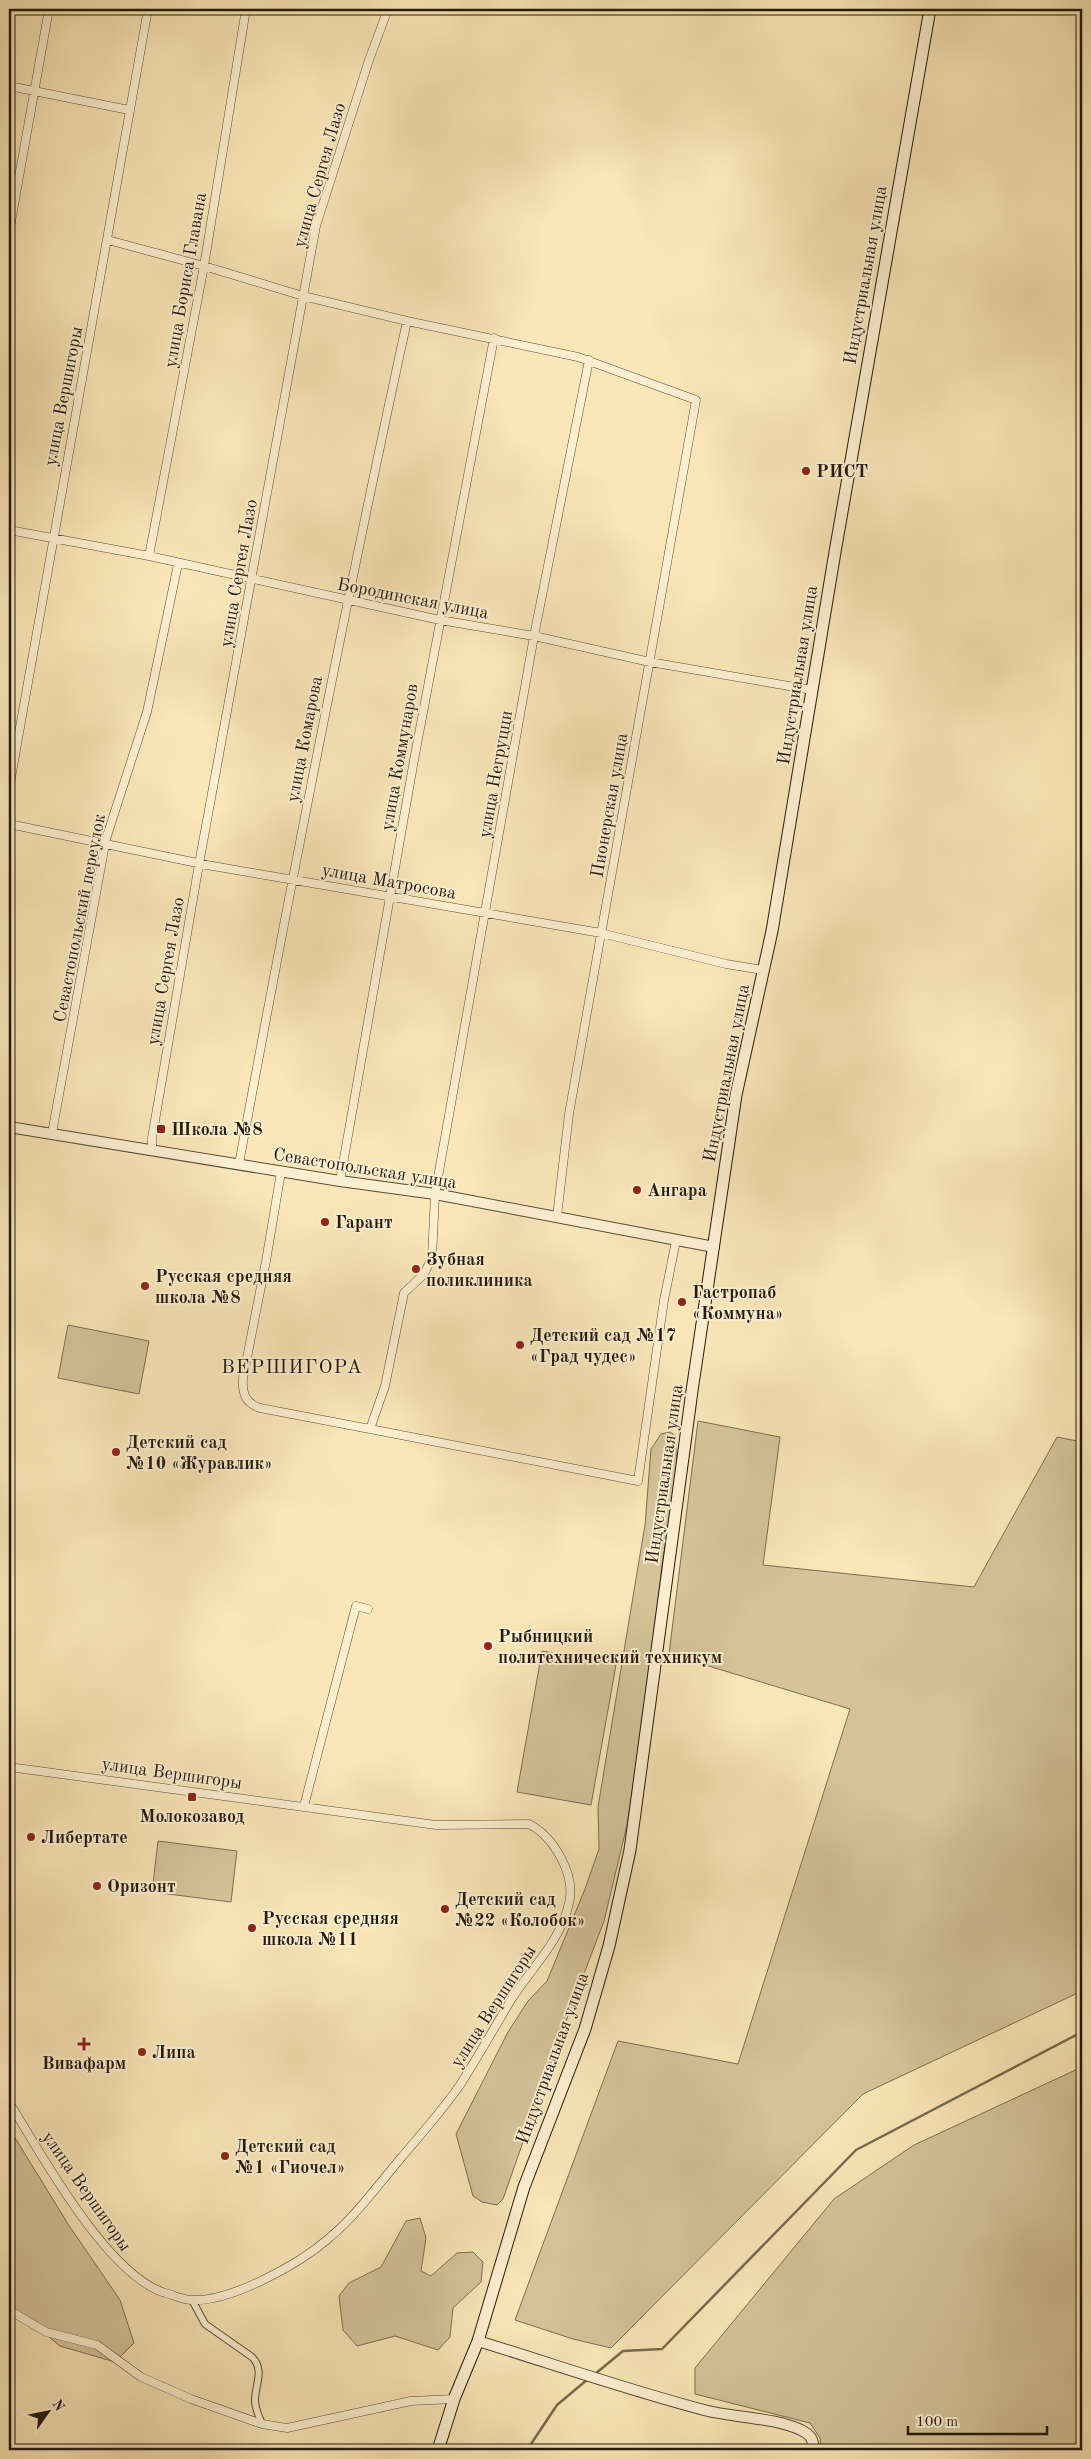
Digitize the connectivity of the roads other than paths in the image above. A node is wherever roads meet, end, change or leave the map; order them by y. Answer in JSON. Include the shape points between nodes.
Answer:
{"nodes":[{"id":1,"x":49,"y":9,"type":"edge"},
{"id":2,"x":148,"y":9,"type":"edge"},
{"id":3,"x":246,"y":9,"type":"edge"},
{"id":4,"x":388,"y":9,"type":"edge"},
{"id":5,"x":930,"y":9,"type":"edge"},
{"id":6,"x":9,"y":86,"type":"edge"},
{"id":7,"x":34,"y":91,"type":"junction"},
{"id":8,"x":129,"y":110,"type":"junction"},
{"id":9,"x":9,"y":233,"type":"edge"},
{"id":10,"x":108,"y":240,"type":"junction"},
{"id":11,"x":204,"y":266,"type":"junction"},
{"id":12,"x":303,"y":296,"type":"junction"},
{"id":13,"x":407,"y":321,"type":"junction"},
{"id":14,"x":494,"y":338,"type":"junction"},
{"id":15,"x":589,"y":360,"type":"junction"},
{"id":16,"x":9,"y":530,"type":"edge"},
{"id":17,"x":52,"y":538,"type":"junction"},
{"id":18,"x":149,"y":556,"type":"junction"},
{"id":19,"x":178,"y":564,"type":"junction"},
{"id":20,"x":252,"y":579,"type":"junction"},
{"id":21,"x":346,"y":600,"type":"junction"},
{"id":22,"x":440,"y":620,"type":"junction"},
{"id":23,"x":534,"y":636,"type":"junction"},
{"id":24,"x":650,"y":662,"type":"junction"},
{"id":25,"x":812,"y":690,"type":"junction"},
{"id":26,"x":9,"y":790,"type":"edge"},
{"id":27,"x":9,"y":824,"type":"edge"},
{"id":28,"x":104,"y":846,"type":"junction"},
{"id":29,"x":199,"y":864,"type":"junction"},
{"id":30,"x":291,"y":878,"type":"junction"},
{"id":31,"x":389,"y":897,"type":"junction"},
{"id":32,"x":486,"y":913,"type":"junction"},
{"id":33,"x":601,"y":933,"type":"junction"},
{"id":34,"x":763,"y":970,"type":"junction"},
{"id":35,"x":9,"y":1127,"type":"edge"},
{"id":36,"x":52,"y":1133,"type":"junction"},
{"id":37,"x":152,"y":1151,"type":"junction"},
{"id":38,"x":239,"y":1164,"type":"junction"},
{"id":39,"x":281,"y":1172,"type":"junction"},
{"id":40,"x":340,"y":1181,"type":"junction"},
{"id":41,"x":434,"y":1194,"type":"junction"},
{"id":42,"x":557,"y":1216,"type":"junction"},
{"id":43,"x":676,"y":1241,"type":"junction"},
{"id":44,"x":714,"y":1246,"type":"junction"},
{"id":45,"x":370,"y":1429,"type":"junction"},
{"id":46,"x":368,"y":1608,"type":"dead end"},
{"id":47,"x":9,"y":1767,"type":"edge"},
{"id":48,"x":304,"y":1806,"type":"junction"},
{"id":49,"x":9,"y":2102,"type":"edge"},
{"id":50,"x":192,"y":2300,"type":"junction"},
{"id":51,"x":9,"y":2310,"type":"edge"},
{"id":52,"x":478,"y":2341,"type":"junction"},
{"id":53,"x":454,"y":2399,"type":"junction"},
{"id":54,"x":262,"y":2424,"type":"junction"},
{"id":55,"x":438,"y":2450,"type":"edge"},
{"id":56,"x":814,"y":2450,"type":"edge"}],
"edges":[{"from":1,"to":7,"type":"street"},
{"from":2,"to":8,"type":"street","name":"улица Вершигоры"},
{"from":3,"to":11,"type":"street","name":"улица Бориса Главана"},
{"from":4,"to":12,"type":"street","name":"улица Сергея Лазо","via":[[316,226]]},
{"from":5,"to":25,"type":"main road","name":"Индустриальная улица"},
{"from":6,"to":7,"type":"street"},
{"from":7,"to":8,"type":"street"},
{"from":7,"to":9,"type":"street"},
{"from":8,"to":10,"type":"street","name":"улица Вершигоры"},
{"from":10,"to":11,"type":"street"},
{"from":10,"to":17,"type":"street","name":"улица Вершигоры"},
{"from":11,"to":12,"type":"street"},
{"from":11,"to":18,"type":"street","name":"улица Бориса Главана"},
{"from":12,"to":13,"type":"street"},
{"from":12,"to":20,"type":"street","name":"улица Сергея Лазо"},
{"from":13,"to":14,"type":"street"},
{"from":13,"to":21,"type":"street","name":"улица Комарова"},
{"from":14,"to":15,"type":"street"},
{"from":14,"to":22,"type":"street","name":"улица Коммунаров"},
{"from":15,"to":23,"type":"street","name":"улица Негруцци"},
{"from":15,"to":24,"type":"street","name":"Пионерская улица","via":[[696,400]]},
{"from":16,"to":17,"type":"street","name":"Бородинская улица"},
{"from":17,"to":18,"type":"street","name":"Бородинская улица"},
{"from":17,"to":26,"type":"street","name":"улица Вершигоры"},
{"from":18,"to":19,"type":"street","name":"Бородинская улица"},
{"from":19,"to":20,"type":"street","name":"Бородинская улица"},
{"from":19,"to":28,"type":"street","name":"Севастопольский переулок","via":[[147,712]]},
{"from":20,"to":21,"type":"street","name":"Бородинская улица"},
{"from":20,"to":29,"type":"street","name":"улица Сергея Лазо"},
{"from":21,"to":22,"type":"street","name":"Бородинская улица"},
{"from":21,"to":30,"type":"street","name":"улица Комарова"},
{"from":22,"to":23,"type":"street","name":"Бородинская улица"},
{"from":22,"to":31,"type":"street","name":"улица Коммунаров"},
{"from":23,"to":24,"type":"street","name":"Бородинская улица"},
{"from":23,"to":32,"type":"street","name":"улица Негруцци"},
{"from":24,"to":25,"type":"street","name":"Бородинская улица"},
{"from":24,"to":33,"type":"street","name":"Пионерская улица"},
{"from":25,"to":34,"type":"main road","name":"Индустриальная улица"},
{"from":27,"to":28,"type":"street","name":"улица Матросова"},
{"from":28,"to":29,"type":"street","name":"улица Матросова"},
{"from":28,"to":36,"type":"street","name":"Севастопольский переулок"},
{"from":29,"to":30,"type":"street","name":"улица Матросова"},
{"from":29,"to":37,"type":"street","name":"улица Сергея Лазо"},
{"from":30,"to":31,"type":"street","name":"улица Матросова"},
{"from":30,"to":38,"type":"street","name":"улица Комарова"},
{"from":31,"to":32,"type":"street","name":"улица Матросова"},
{"from":31,"to":40,"type":"street","name":"улица Коммунаров"},
{"from":32,"to":33,"type":"street","name":"улица Матросова"},
{"from":32,"to":41,"type":"street","name":"улица Негруцци"},
{"from":33,"to":34,"type":"street","name":"улица Матросова"},
{"from":33,"to":42,"type":"street","name":"Пионерская улица","via":[[569,1114]]},
{"from":34,"to":44,"type":"main road","name":"Индустриальная улица","via":[[736,1095]]},
{"from":35,"to":36,"type":"street","name":"Севастопольская улица"},
{"from":36,"to":37,"type":"street","name":"Севастопольская улица"},
{"from":37,"to":38,"type":"street","name":"Севастопольская улица"},
{"from":38,"to":39,"type":"street","name":"Севастопольская улица"},
{"from":39,"to":40,"type":"street","name":"Севастопольская улица"},
{"from":39,"to":45,"type":"street","via":[[243,1378],[244,1398],[260,1408]]},
{"from":40,"to":41,"type":"street","name":"Севастопольская улица"},
{"from":41,"to":42,"type":"street","name":"Севастопольская улица"},
{"from":41,"to":45,"type":"street","name":"улица Негруцци","via":[[432,1258],[424,1274],[404,1292],[384,1386]]},
{"from":42,"to":43,"type":"street","name":"Севастопольская улица"},
{"from":43,"to":44,"type":"street","name":"Севастопольская улица"},
{"from":43,"to":45,"type":"street","via":[[664,1300],[638,1481]]},
{"from":44,"to":52,"type":"main road","name":"Индустриальная улица","via":[[630,1850],[609,1946],[585,2029],[524,2187]]},
{"from":46,"to":48,"type":"street","via":[[356,1606]]},
{"from":47,"to":48,"type":"street","name":"улица Вершигоры"},
{"from":48,"to":50,"type":"street","name":"улица Вершигоры","via":[[436,1825],[529,1824],[540,1830],[568,1874],[570,1904],[549,1949],[513,1997],[459,2085],[427,2130],[354,2214],[328,2240],[292,2264],[230,2294]]},
{"from":49,"to":50,"type":"street","name":"улица Вершигоры","via":[[60,2184],[116,2260],[141,2282]]},
{"from":50,"to":54,"type":"street","via":[[205,2324],[258,2364],[255,2400]]},
{"from":51,"to":54,"type":"street","via":[[46,2332],[97,2345],[141,2377]]},
{"from":52,"to":53,"type":"main road","name":"Индустриальная улица"},
{"from":52,"to":56,"type":"street","via":[[705,2410],[800,2429],[810,2435]]},
{"from":53,"to":54,"type":"street","via":[[412,2401],[287,2428]]},
{"from":53,"to":55,"type":"main road","name":"Индустриальная улица"}]}
